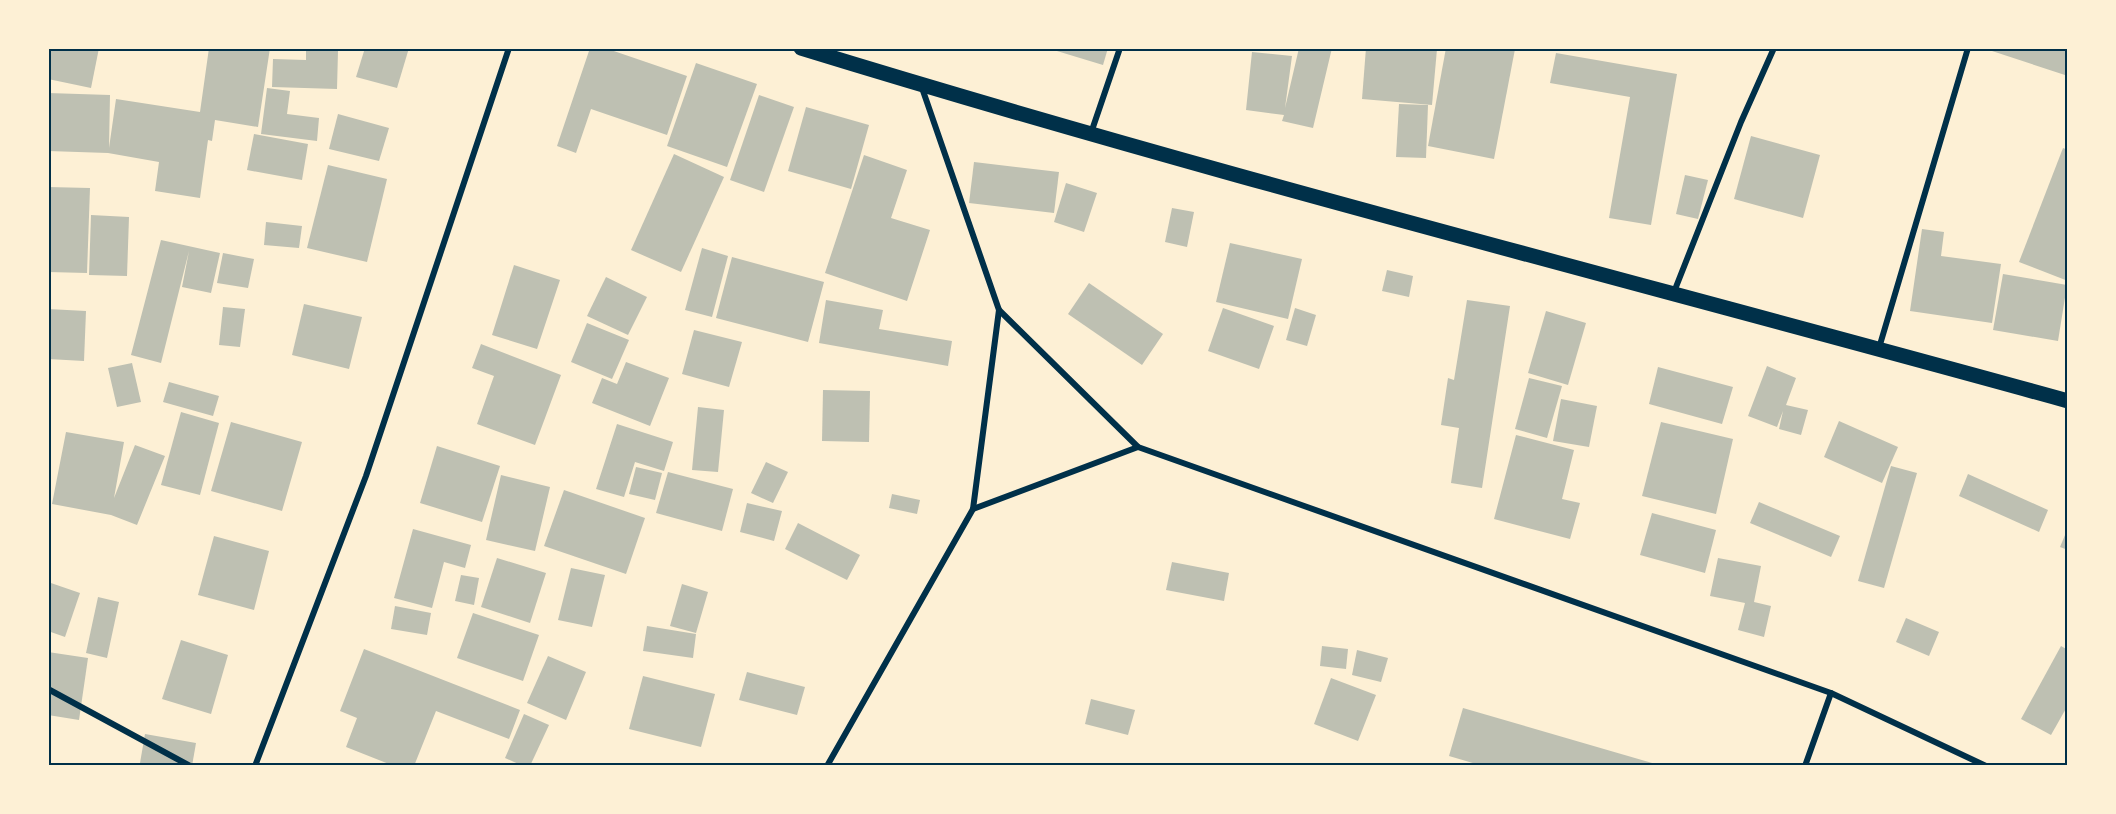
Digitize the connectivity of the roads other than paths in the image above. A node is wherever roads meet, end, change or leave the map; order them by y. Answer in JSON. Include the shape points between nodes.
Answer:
{"nodes":[{"id":1,"x":509,"y":48,"type":"edge"},
{"id":2,"x":801,"y":48,"type":"edge"},
{"id":3,"x":1119,"y":48,"type":"edge"},
{"id":4,"x":1774,"y":48,"type":"edge"},
{"id":5,"x":1968,"y":48,"type":"edge"},
{"id":6,"x":921,"y":85,"type":"junction"},
{"id":7,"x":1091,"y":134,"type":"junction"},
{"id":8,"x":1673,"y":296,"type":"junction"},
{"id":9,"x":999,"y":310,"type":"junction"},
{"id":10,"x":1878,"y":349,"type":"junction"},
{"id":11,"x":2068,"y":401,"type":"edge"},
{"id":12,"x":1138,"y":447,"type":"junction"},
{"id":13,"x":973,"y":509,"type":"junction"},
{"id":14,"x":48,"y":689,"type":"edge"},
{"id":15,"x":1831,"y":693,"type":"junction"},
{"id":16,"x":190,"y":766,"type":"edge"},
{"id":17,"x":255,"y":766,"type":"edge"},
{"id":18,"x":827,"y":766,"type":"edge"},
{"id":19,"x":1805,"y":766,"type":"edge"},
{"id":20,"x":1986,"y":766,"type":"edge"}],
"edges":[{"from":1,"to":17,"type":"street","via":[[366,476]]},
{"from":2,"to":6,"type":"main road"},
{"from":3,"to":7,"type":"street"},
{"from":4,"to":8,"type":"street"},
{"from":5,"to":10,"type":"street"},
{"from":6,"to":7,"type":"main road"},
{"from":6,"to":9,"type":"street"},
{"from":7,"to":8,"type":"main road"},
{"from":8,"to":10,"type":"main road"},
{"from":9,"to":12,"type":"street"},
{"from":9,"to":13,"type":"street"},
{"from":10,"to":11,"type":"main road"},
{"from":12,"to":13,"type":"street"},
{"from":12,"to":15,"type":"street"},
{"from":13,"to":18,"type":"street"},
{"from":14,"to":16,"type":"street"},
{"from":15,"to":19,"type":"street"},
{"from":15,"to":20,"type":"street"}]}
